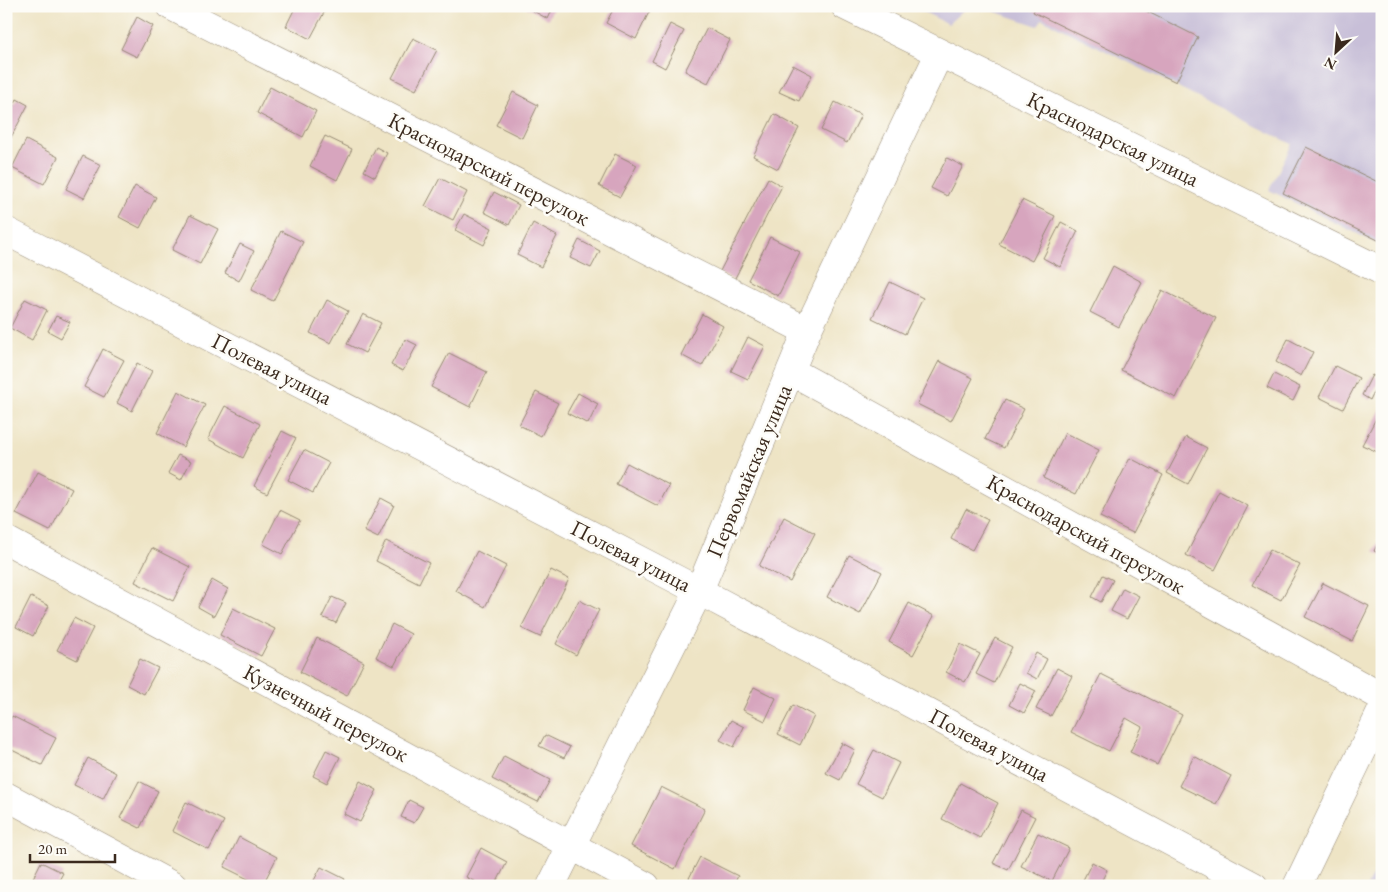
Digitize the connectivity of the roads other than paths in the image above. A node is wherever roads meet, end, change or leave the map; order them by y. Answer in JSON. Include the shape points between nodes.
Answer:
{"nodes":[{"id":1,"x":171,"y":6,"type":"edge"},
{"id":2,"x":845,"y":6,"type":"edge"},
{"id":3,"x":939,"y":54,"type":"junction"},
{"id":4,"x":6,"y":231,"type":"edge"},
{"id":5,"x":1382,"y":271,"type":"edge"},
{"id":6,"x":807,"y":331,"type":"junction"},
{"id":7,"x":791,"y":371,"type":"junction"},
{"id":8,"x":6,"y":540,"type":"edge"},
{"id":9,"x":699,"y":591,"type":"junction"},
{"id":10,"x":1382,"y":697,"type":"edge"},
{"id":11,"x":1382,"y":710,"type":"edge"},
{"id":12,"x":6,"y":796,"type":"edge"},
{"id":13,"x":572,"y":846,"type":"junction"},
{"id":14,"x":173,"y":886,"type":"edge"},
{"id":15,"x":552,"y":886,"type":"edge"},
{"id":16,"x":646,"y":886,"type":"edge"},
{"id":17,"x":1254,"y":886,"type":"edge"},
{"id":18,"x":1297,"y":886,"type":"edge"}],
"edges":[{"from":1,"to":6,"type":"street","name":"Краснодарский переулок"},
{"from":2,"to":3,"type":"street","name":"Краснодарская улица"},
{"from":3,"to":5,"type":"street","name":"Краснодарская улица"},
{"from":3,"to":6,"type":"street","name":"Первомайская улица"},
{"from":4,"to":9,"type":"street","name":"Полевая улица"},
{"from":6,"to":7,"type":"street","name":"Первомайская улица"},
{"from":7,"to":9,"type":"street","name":"Первомайская улица"},
{"from":7,"to":10,"type":"street","name":"Краснодарский переулок"},
{"from":8,"to":13,"type":"street","name":"Кузнечный переулок"},
{"from":9,"to":13,"type":"street","name":"Первомайская улица"},
{"from":9,"to":17,"type":"street","name":"Полевая улица"},
{"from":11,"to":18,"type":"street"},
{"from":12,"to":14,"type":"street"},
{"from":13,"to":15,"type":"street","name":"Первомайская улица"},
{"from":13,"to":16,"type":"street","name":"Кузнечный переулок"}]}
